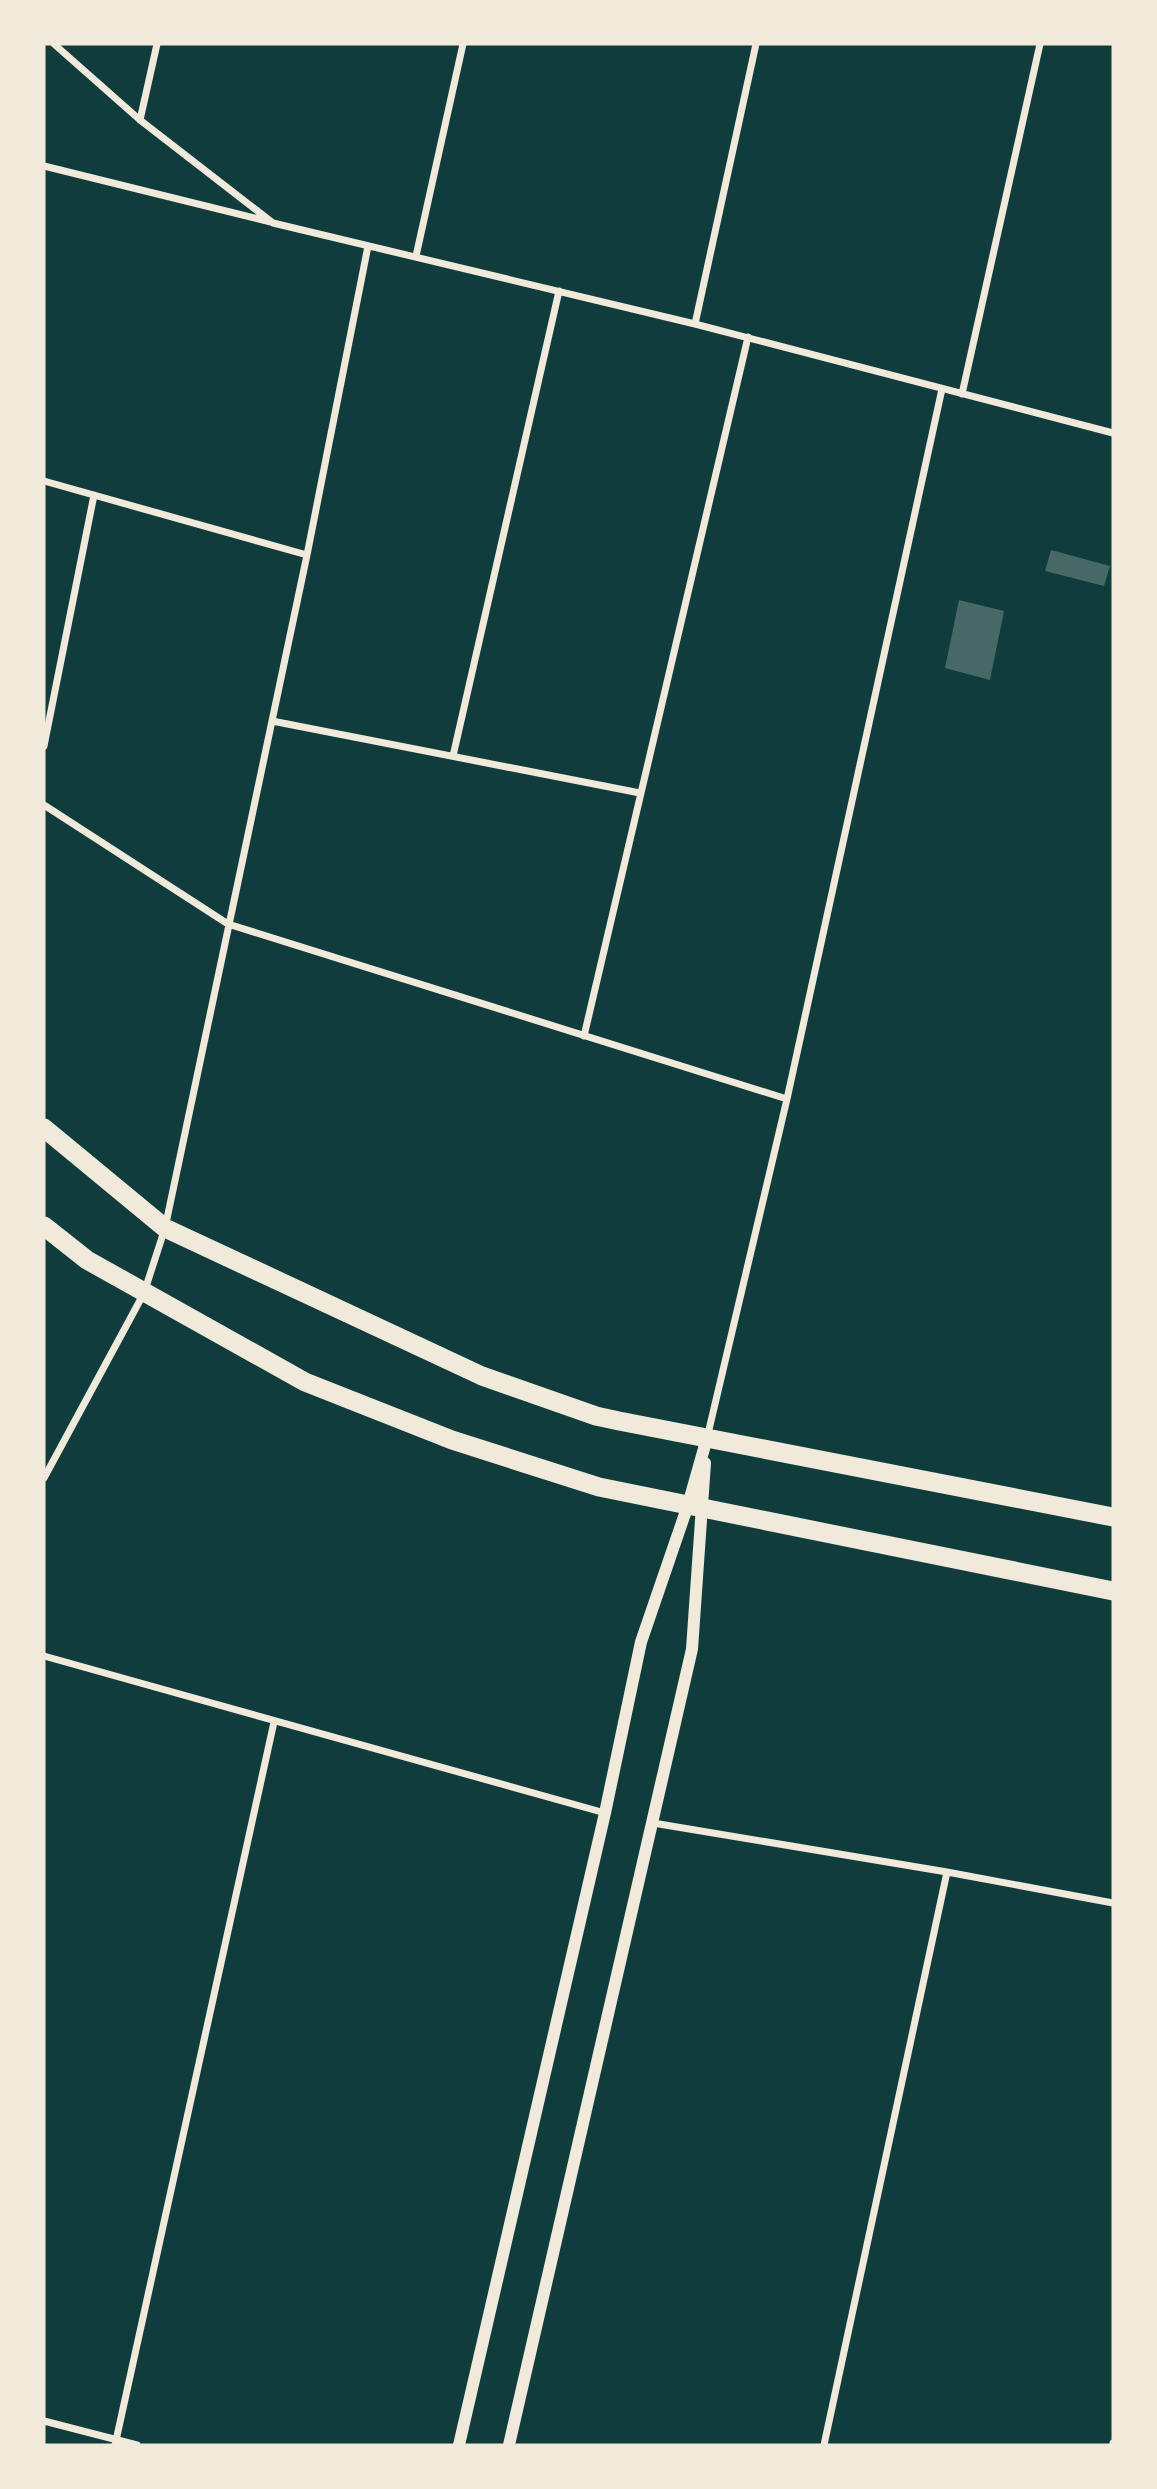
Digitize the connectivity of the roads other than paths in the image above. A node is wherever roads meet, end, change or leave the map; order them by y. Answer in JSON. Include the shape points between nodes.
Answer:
{"nodes":[{"id":1,"x":54,"y":44,"type":"edge"},
{"id":2,"x":157,"y":44,"type":"edge"},
{"id":3,"x":463,"y":44,"type":"edge"},
{"id":4,"x":756,"y":44,"type":"edge"},
{"id":5,"x":1040,"y":44,"type":"edge"},
{"id":6,"x":140,"y":120,"type":"junction"},
{"id":7,"x":44,"y":166,"type":"edge"},
{"id":8,"x":273,"y":223,"type":"junction"},
{"id":9,"x":368,"y":246,"type":"junction"},
{"id":10,"x":416,"y":256,"type":"junction"},
{"id":11,"x":559,"y":291,"type":"junction"},
{"id":12,"x":695,"y":324,"type":"junction"},
{"id":13,"x":748,"y":337,"type":"junction"},
{"id":14,"x":942,"y":388,"type":"junction"},
{"id":15,"x":962,"y":394,"type":"junction"},
{"id":16,"x":1113,"y":433,"type":"edge"},
{"id":17,"x":44,"y":481,"type":"edge"},
{"id":18,"x":94,"y":495,"type":"junction"},
{"id":19,"x":307,"y":555,"type":"junction"},
{"id":20,"x":272,"y":721,"type":"junction"},
{"id":21,"x":44,"y":746,"type":"edge"},
{"id":22,"x":453,"y":757,"type":"junction"},
{"id":23,"x":640,"y":793,"type":"junction"},
{"id":24,"x":44,"y":805,"type":"edge"},
{"id":25,"x":228,"y":924,"type":"junction"},
{"id":26,"x":584,"y":1036,"type":"junction"},
{"id":27,"x":787,"y":1099,"type":"junction"},
{"id":28,"x":44,"y":1128,"type":"edge"},
{"id":29,"x":44,"y":1226,"type":"edge"},
{"id":30,"x":165,"y":1228,"type":"junction"},
{"id":31,"x":144,"y":1293,"type":"junction"},
{"id":32,"x":707,"y":1438,"type":"junction"},
{"id":33,"x":44,"y":1478,"type":"edge"},
{"id":34,"x":695,"y":1507,"type":"junction"},
{"id":35,"x":1113,"y":1517,"type":"edge"},
{"id":36,"x":1113,"y":1591,"type":"edge"},
{"id":37,"x":44,"y":1656,"type":"edge"},
{"id":38,"x":274,"y":1722,"type":"junction"},
{"id":39,"x":605,"y":1813,"type":"junction"},
{"id":40,"x":653,"y":1823,"type":"junction"},
{"id":41,"x":947,"y":1872,"type":"junction"},
{"id":42,"x":1113,"y":1903,"type":"edge"},
{"id":43,"x":44,"y":2421,"type":"edge"},
{"id":44,"x":116,"y":2443,"type":"edge"},
{"id":45,"x":137,"y":2445,"type":"edge"},
{"id":46,"x":459,"y":2445,"type":"edge"},
{"id":47,"x":509,"y":2445,"type":"edge"},
{"id":48,"x":824,"y":2445,"type":"edge"}],
"edges":[{"from":1,"to":6,"type":"street"},
{"from":2,"to":6,"type":"street"},
{"from":3,"to":10,"type":"street"},
{"from":4,"to":12,"type":"street"},
{"from":5,"to":15,"type":"street"},
{"from":6,"to":8,"type":"street"},
{"from":7,"to":8,"type":"street"},
{"from":8,"to":9,"type":"street"},
{"from":9,"to":10,"type":"street"},
{"from":9,"to":19,"type":"street"},
{"from":10,"to":11,"type":"street"},
{"from":11,"to":12,"type":"street"},
{"from":11,"to":22,"type":"street"},
{"from":12,"to":13,"type":"street"},
{"from":13,"to":14,"type":"street"},
{"from":13,"to":23,"type":"street"},
{"from":14,"to":15,"type":"street"},
{"from":14,"to":27,"type":"street"},
{"from":15,"to":16,"type":"street"},
{"from":17,"to":18,"type":"street"},
{"from":18,"to":19,"type":"street"},
{"from":18,"to":21,"type":"street"},
{"from":19,"to":20,"type":"street"},
{"from":20,"to":22,"type":"street"},
{"from":20,"to":25,"type":"street"},
{"from":22,"to":23,"type":"street"},
{"from":23,"to":26,"type":"street"},
{"from":24,"to":25,"type":"street"},
{"from":25,"to":26,"type":"street"},
{"from":25,"to":30,"type":"street"},
{"from":26,"to":27,"type":"street"},
{"from":27,"to":32,"type":"street"},
{"from":28,"to":30,"type":"highway"},
{"from":29,"to":31,"type":"highway","via":[[87,1260]]},
{"from":30,"to":31,"type":"street"},
{"from":30,"to":32,"type":"highway","via":[[482,1376],[596,1416]]},
{"from":31,"to":33,"type":"street"},
{"from":31,"to":34,"type":"highway","via":[[305,1382],[440,1435],[583,1483]]},
{"from":32,"to":34,"type":"street"},
{"from":32,"to":35,"type":"highway"},
{"from":34,"to":36,"type":"highway"},
{"from":34,"to":39,"type":"street","via":[[641,1642]]},
{"from":34,"to":40,"type":"street","via":[[692,1649]]},
{"from":37,"to":38,"type":"street"},
{"from":38,"to":39,"type":"street"},
{"from":38,"to":44,"type":"street"},
{"from":39,"to":46,"type":"street"},
{"from":40,"to":41,"type":"street"},
{"from":40,"to":47,"type":"street"},
{"from":41,"to":42,"type":"street"},
{"from":41,"to":48,"type":"street"},
{"from":43,"to":44,"type":"street"},
{"from":44,"to":45,"type":"street"}]}
